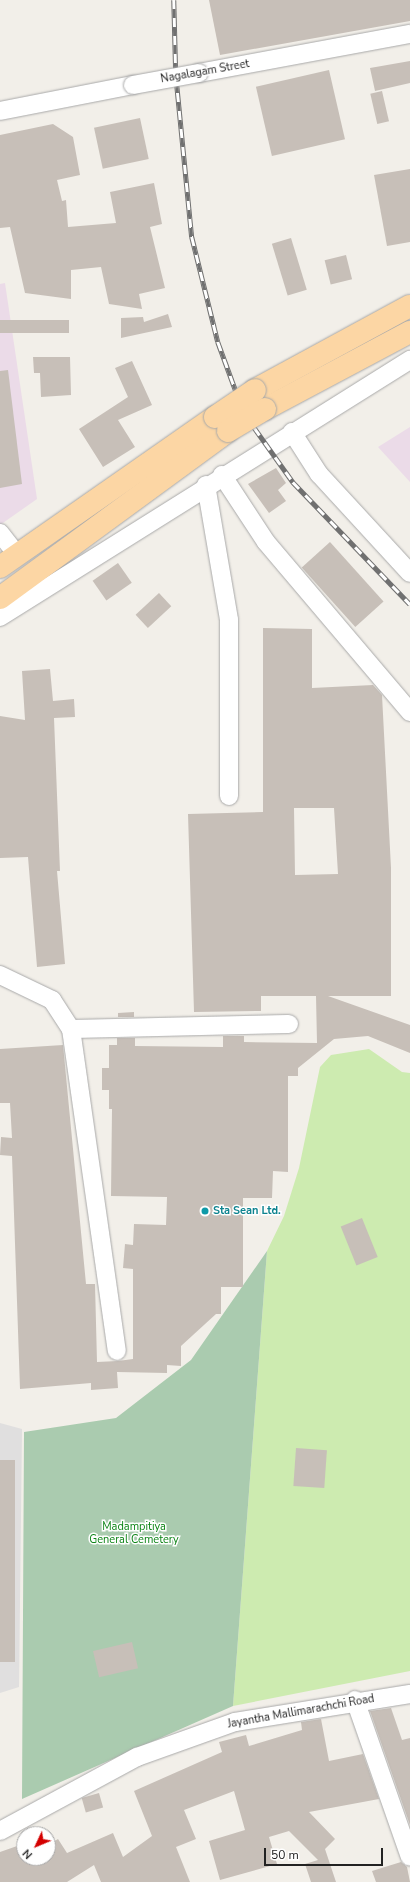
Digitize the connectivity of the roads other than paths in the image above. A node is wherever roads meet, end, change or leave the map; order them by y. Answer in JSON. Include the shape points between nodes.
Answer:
{"nodes":[{"id":1,"x":410,"y":34,"type":"edge"},
{"id":2,"x":0,"y":111,"type":"edge"},
{"id":3,"x":410,"y":306,"type":"edge"},
{"id":4,"x":410,"y":332,"type":"edge"},
{"id":5,"x":410,"y":360,"type":"edge"},
{"id":6,"x":221,"y":424,"type":"junction"},
{"id":7,"x":292,"y":432,"type":"junction"},
{"id":8,"x":222,"y":475,"type":"junction"},
{"id":9,"x":206,"y":485,"type":"junction"},
{"id":10,"x":0,"y":533,"type":"edge"},
{"id":11,"x":8,"y":561,"type":"edge"},
{"id":12,"x":410,"y":573,"type":"edge"},
{"id":13,"x":0,"y":598,"type":"edge"},
{"id":14,"x":0,"y":617,"type":"edge"},
{"id":15,"x":410,"y":712,"type":"edge"},
{"id":16,"x":229,"y":796,"type":"dead end"},
{"id":17,"x":0,"y":975,"type":"edge"},
{"id":18,"x":289,"y":1024,"type":"dead end"},
{"id":19,"x":72,"y":1029,"type":"junction"},
{"id":20,"x":117,"y":1351,"type":"dead end"},
{"id":21,"x":407,"y":1698,"type":"edge"},
{"id":22,"x":355,"y":1700,"type":"junction"},
{"id":23,"x":0,"y":1831,"type":"edge"},
{"id":24,"x":410,"y":1857,"type":"edge"}],
"edges":[{"from":1,"to":2,"type":"street","name":"Nagalagam Street","bridge":true},
{"from":3,"to":6,"type":"main road","bridge":true,"via":[[255,390]]},
{"from":4,"to":6,"type":"main road","bridge":true,"via":[[265,409]]},
{"from":5,"to":7,"type":"street"},
{"from":6,"to":11,"type":"main road"},
{"from":6,"to":13,"type":"main road"},
{"from":7,"to":8,"type":"street"},
{"from":7,"to":12,"type":"street","via":[[319,474]]},
{"from":8,"to":9,"type":"street"},
{"from":8,"to":15,"type":"street","via":[[266,542]]},
{"from":9,"to":14,"type":"street"},
{"from":9,"to":16,"type":"street","via":[[229,620]]},
{"from":10,"to":11,"type":"street"},
{"from":17,"to":19,"type":"street","via":[[52,1000]]},
{"from":18,"to":19,"type":"street"},
{"from":19,"to":20,"type":"street"},
{"from":21,"to":22,"type":"street","name":"Jayantha Mallimarachchi Road"},
{"from":22,"to":23,"type":"street","name":"Jayantha Mallimarachchi Road","via":[[234,1722],[137,1757]]},
{"from":22,"to":24,"type":"street"}]}
